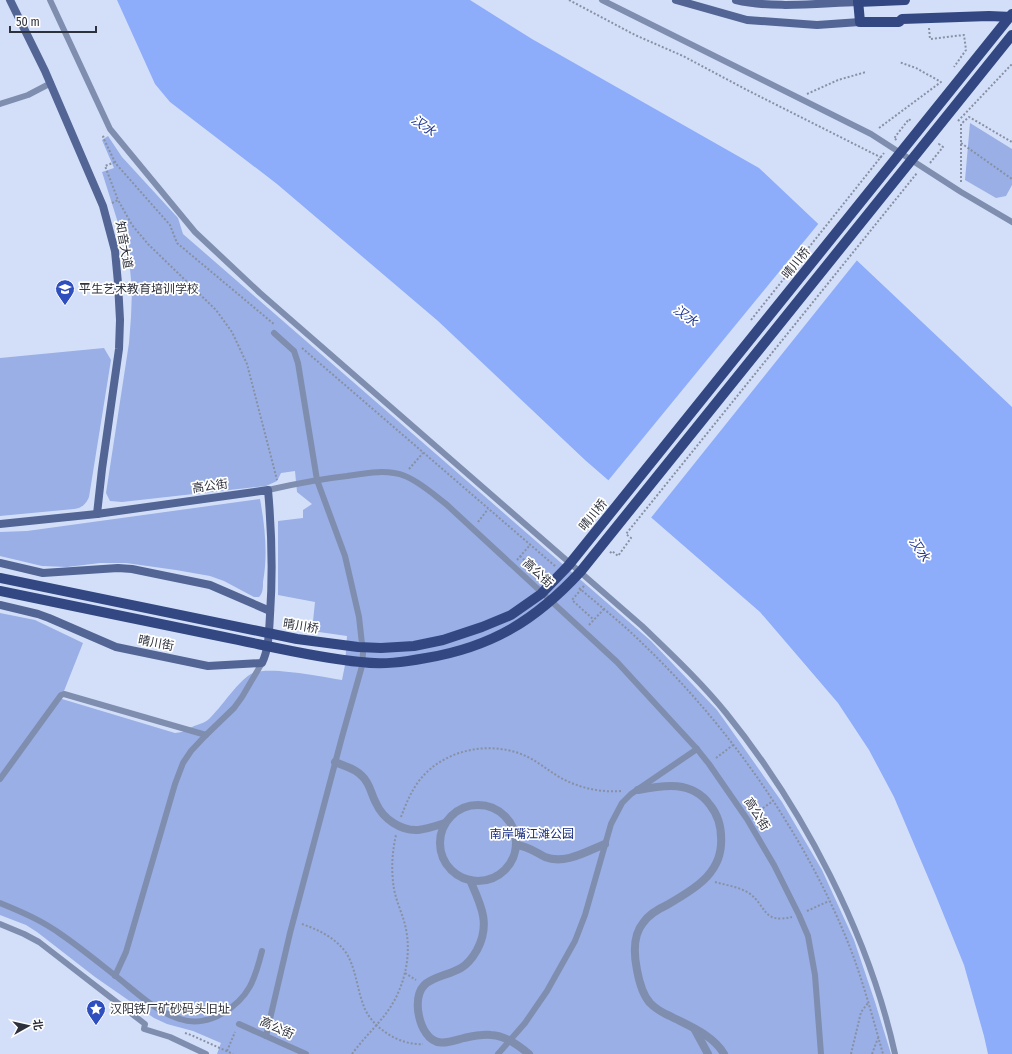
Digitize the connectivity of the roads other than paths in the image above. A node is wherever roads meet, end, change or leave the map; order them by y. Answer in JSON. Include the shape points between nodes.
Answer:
{"nodes":[{"id":1,"x":10,"y":0,"type":"edge"},
{"id":2,"x":50,"y":0,"type":"edge"},
{"id":3,"x":602,"y":0,"type":"edge"},
{"id":4,"x":676,"y":0,"type":"edge"},
{"id":5,"x":736,"y":0,"type":"edge"},
{"id":6,"x":905,"y":0,"type":"edge"},
{"id":7,"x":858,"y":1,"type":"edge"},
{"id":8,"x":1012,"y":14,"type":"edge"},
{"id":9,"x":1012,"y":17,"type":"edge"},
{"id":10,"x":860,"y":22,"type":"junction"},
{"id":11,"x":1012,"y":35,"type":"edge"},
{"id":12,"x":1012,"y":45,"type":"edge"},
{"id":13,"x":977,"y":79,"type":"junction"},
{"id":14,"x":51,"y":83,"type":"junction"},
{"id":15,"x":0,"y":104,"type":"edge"},
{"id":16,"x":1012,"y":222,"type":"edge"},
{"id":17,"x":274,"y":333,"type":"dead end"},
{"id":18,"x":316,"y":480,"type":"junction"},
{"id":19,"x":268,"y":490,"type":"junction"},
{"id":20,"x":97,"y":514,"type":"junction"},
{"id":21,"x":0,"y":524,"type":"edge"},
{"id":22,"x":0,"y":563,"type":"edge"},
{"id":23,"x":0,"y":578,"type":"edge"},
{"id":24,"x":0,"y":591,"type":"edge"},
{"id":25,"x":0,"y":606,"type":"edge"},
{"id":26,"x":270,"y":611,"type":"junction"},
{"id":27,"x":262,"y":663,"type":"junction"},
{"id":28,"x":206,"y":735,"type":"junction"},
{"id":29,"x":697,"y":749,"type":"junction"},
{"id":30,"x":335,"y":762,"type":"junction"},
{"id":31,"x":0,"y":779,"type":"edge"},
{"id":32,"x":638,"y":790,"type":"junction"},
{"id":33,"x":445,"y":823,"type":"junction"},
{"id":34,"x":605,"y":844,"type":"junction"},
{"id":35,"x":516,"y":845,"type":"junction"},
{"id":36,"x":470,"y":880,"type":"junction"},
{"id":37,"x":0,"y":903,"type":"edge"},
{"id":38,"x":0,"y":924,"type":"edge"},
{"id":39,"x":262,"y":951,"type":"dead end"},
{"id":40,"x":115,"y":976,"type":"junction"},
{"id":41,"x":238,"y":1026,"type":"road end"},
{"id":42,"x":695,"y":1030,"type":"junction"},
{"id":43,"x":266,"y":1036,"type":"junction"},
{"id":44,"x":510,"y":1040,"type":"junction"},
{"id":45,"x":206,"y":1054,"type":"edge"},
{"id":46,"x":306,"y":1054,"type":"edge"},
{"id":47,"x":498,"y":1054,"type":"edge"},
{"id":48,"x":528,"y":1054,"type":"edge"},
{"id":49,"x":708,"y":1054,"type":"edge"},
{"id":50,"x":724,"y":1054,"type":"edge"},
{"id":51,"x":821,"y":1054,"type":"edge"},
{"id":52,"x":895,"y":1054,"type":"edge"}],
"edges":[{"from":1,"to":14,"type":"main road","name":"知音大道"},
{"from":2,"to":52,"type":"lane","via":[[110,129],[196,232],[260,293],[642,626],[726,713],[786,799],[826,868],[855,928],[872,974]]},
{"from":3,"to":16,"type":"lane","via":[[871,134]]},
{"from":4,"to":10,"type":"main road","via":[[747,20],[817,25]]},
{"from":5,"to":7,"type":"main road","via":[[780,5]]},
{"from":6,"to":7,"type":"main road"},
{"from":7,"to":10,"type":"main road"},
{"from":8,"to":23,"type":"main road","name":"晴川桥","via":[[568,566],[541,594],[511,615],[464,634],[414,646],[358,647],[297,639]]},
{"from":9,"to":10,"type":"main road"},
{"from":11,"to":13,"type":"main road"},
{"from":12,"to":13,"type":"main road"},
{"from":13,"to":24,"type":"main road","via":[[581,571],[563,592],[509,631],[486,643],[447,655],[402,662],[361,662]]},
{"from":14,"to":15,"type":"lane","via":[[28,95]]},
{"from":14,"to":20,"type":"main road","name":"知音大道","via":[[103,206],[115,251],[120,320],[116,378]]},
{"from":17,"to":18,"type":"lane","via":[[294,351],[298,363]]},
{"from":18,"to":19,"type":"lane","name":"高公街"},
{"from":18,"to":29,"type":"lane","name":"高公街","via":[[368,473],[392,473],[406,477],[429,491],[617,662]]},
{"from":18,"to":30,"type":"lane","via":[[345,556],[359,617],[362,646],[362,666]]},
{"from":19,"to":20,"type":"main road","name":"高公街"},
{"from":19,"to":26,"type":"main road","via":[[273,552]]},
{"from":20,"to":21,"type":"main road","name":"高公街"},
{"from":22,"to":26,"type":"main road","via":[[42,573],[132,569],[210,585]]},
{"from":25,"to":27,"type":"main road","name":"晴川街","via":[[38,614],[116,647],[208,666]]},
{"from":26,"to":27,"type":"main road"},
{"from":27,"to":28,"type":"lane","via":[[234,708]]},
{"from":28,"to":31,"type":"lane","via":[[62,695]]},
{"from":28,"to":40,"type":"lane","via":[[182,763],[126,952]]},
{"from":29,"to":32,"type":"lane"},
{"from":29,"to":51,"type":"lane","name":"高公街","via":[[747,819],[774,865],[808,936],[815,975]]},
{"from":30,"to":33,"type":"street","via":[[357,771],[364,777],[378,809],[388,820],[419,830]]},
{"from":30,"to":43,"type":"lane"},
{"from":32,"to":34,"type":"lane","via":[[622,803]]},
{"from":32,"to":42,"type":"street","via":[[683,786],[695,791],[708,802],[718,820],[721,840],[718,860],[712,870],[690,892],[647,918],[642,923],[636,942],[636,969],[649,1002],[655,1008]]},
{"from":33,"to":35,"type":"street","via":[[464,807],[489,806],[510,821]]},
{"from":33,"to":36,"type":"street","via":[[440,837],[443,858],[456,875]]},
{"from":34,"to":35,"type":"street","via":[[563,860],[547,858],[529,848]]},
{"from":34,"to":44,"type":"lane","via":[[575,941],[547,991]]},
{"from":35,"to":36,"type":"street","via":[[509,866],[498,876],[484,881]]},
{"from":36,"to":44,"type":"street","via":[[484,915],[481,941],[474,955],[463,966],[433,978],[424,985],[418,1000],[419,1016],[425,1033],[442,1044],[485,1035]]},
{"from":37,"to":40,"type":"lane","via":[[45,924]]},
{"from":38,"to":45,"type":"lane","via":[[39,942],[146,1024],[144,1029],[170,1037]]},
{"from":39,"to":40,"type":"lane","via":[[253,982],[242,998],[226,1012],[207,1020],[180,1020],[146,1000]]},
{"from":41,"to":43,"type":"lane","name":"高公街"},
{"from":42,"to":49,"type":"street"},
{"from":42,"to":50,"type":"street","via":[[713,1040]]},
{"from":43,"to":46,"type":"lane","name":"高公街"},
{"from":44,"to":47,"type":"lane"},
{"from":44,"to":48,"type":"street"}]}
